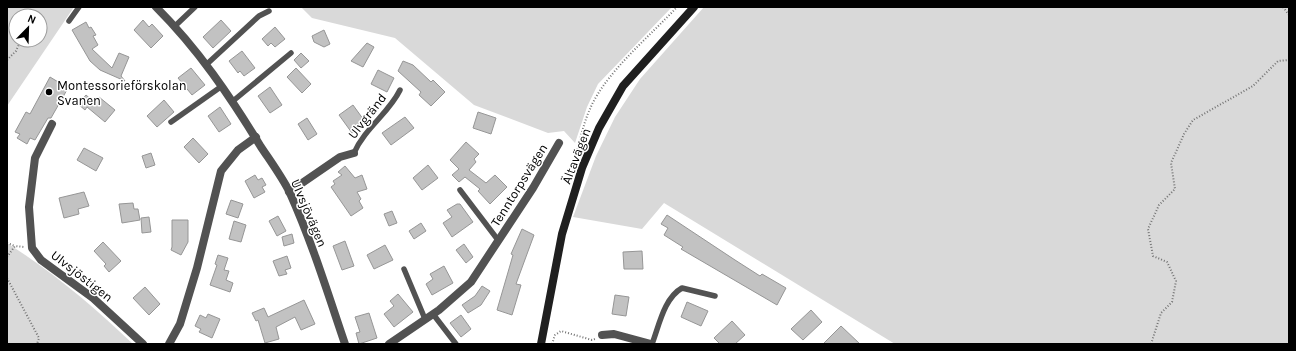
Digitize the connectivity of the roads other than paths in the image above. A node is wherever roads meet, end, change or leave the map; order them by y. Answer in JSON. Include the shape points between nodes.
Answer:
{"nodes":[{"id":1,"x":79,"y":7,"type":"edge"},
{"id":2,"x":156,"y":7,"type":"edge"},
{"id":3,"x":195,"y":7,"type":"edge"},
{"id":4,"x":694,"y":7,"type":"edge"},
{"id":5,"x":269,"y":11,"type":"dead end"},
{"id":6,"x":69,"y":21,"type":"dead end"},
{"id":7,"x":175,"y":26,"type":"junction"},
{"id":8,"x":291,"y":52,"type":"dead end"},
{"id":9,"x":207,"y":64,"type":"junction"},
{"id":10,"x":222,"y":86,"type":"junction"},
{"id":11,"x":400,"y":90,"type":"dead end"},
{"id":12,"x":233,"y":101,"type":"junction"},
{"id":13,"x":171,"y":122,"type":"dead end"},
{"id":14,"x":52,"y":124,"type":"dead end"},
{"id":15,"x":256,"y":137,"type":"junction"},
{"id":16,"x":559,"y":143,"type":"dead end"},
{"id":17,"x":354,"y":153,"type":"joint"},
{"id":18,"x":460,"y":190,"type":"dead end"},
{"id":19,"x":289,"y":192,"type":"junction"},
{"id":20,"x":498,"y":240,"type":"junction"},
{"id":21,"x":404,"y":269,"type":"dead end"},
{"id":22,"x":715,"y":296,"type":"dead end"},
{"id":23,"x":433,"y":314,"type":"junction"},
{"id":24,"x":425,"y":319,"type":"junction"},
{"id":25,"x":602,"y":334,"type":"road end"},
{"id":26,"x":143,"y":344,"type":"edge"},
{"id":27,"x":169,"y":344,"type":"edge"},
{"id":28,"x":345,"y":344,"type":"edge"},
{"id":29,"x":389,"y":344,"type":"edge"},
{"id":30,"x":456,"y":344,"type":"edge"},
{"id":31,"x":541,"y":344,"type":"edge"},
{"id":32,"x":652,"y":344,"type":"edge"}],
"edges":[{"from":1,"to":6,"type":"lane"},
{"from":2,"to":7,"type":"street","name":"Ulvsjövägen"},
{"from":3,"to":7,"type":"lane"},
{"from":4,"to":31,"type":"main road","name":"Ältavägen","via":[[623,86],[600,128],[582,168],[562,234]]},
{"from":5,"to":9,"type":"lane","via":[[259,16]]},
{"from":7,"to":9,"type":"street","name":"Ulvsjövägen"},
{"from":8,"to":12,"type":"lane"},
{"from":9,"to":10,"type":"street","name":"Ulvsjövägen"},
{"from":10,"to":12,"type":"street","name":"Ulvsjövägen"},
{"from":10,"to":13,"type":"lane"},
{"from":11,"to":17,"type":"lane","name":"Ulvgränd","via":[[394,103],[360,139]]},
{"from":12,"to":15,"type":"street","name":"Ulvsjövägen"},
{"from":14,"to":26,"type":"street","name":"Ulvsjöstigen","via":[[34,158],[28,207],[32,248],[41,260],[93,298]]},
{"from":15,"to":19,"type":"street","name":"Ulvsjövägen"},
{"from":15,"to":27,"type":"street","via":[[238,150],[221,171],[195,275],[180,324]]},
{"from":16,"to":20,"type":"street","name":"Tenntorpsvägen"},
{"from":17,"to":19,"type":"street","name":"Ulvgränd","via":[[340,157]]},
{"from":18,"to":20,"type":"lane","name":"Tenntorpsvägen"},
{"from":19,"to":28,"type":"street","name":"Ulvsjövägen"},
{"from":20,"to":23,"type":"street","name":"Tenntorpsvägen","via":[[471,282]]},
{"from":21,"to":24,"type":"lane"},
{"from":22,"to":32,"type":"lane","via":[[682,288],[675,292],[668,302]]},
{"from":23,"to":24,"type":"street","name":"Tenntorpsvägen"},
{"from":23,"to":30,"type":"lane"},
{"from":24,"to":29,"type":"street","name":"Tenntorpsvägen"},
{"from":25,"to":32,"type":"street","via":[[614,334]]}]}
